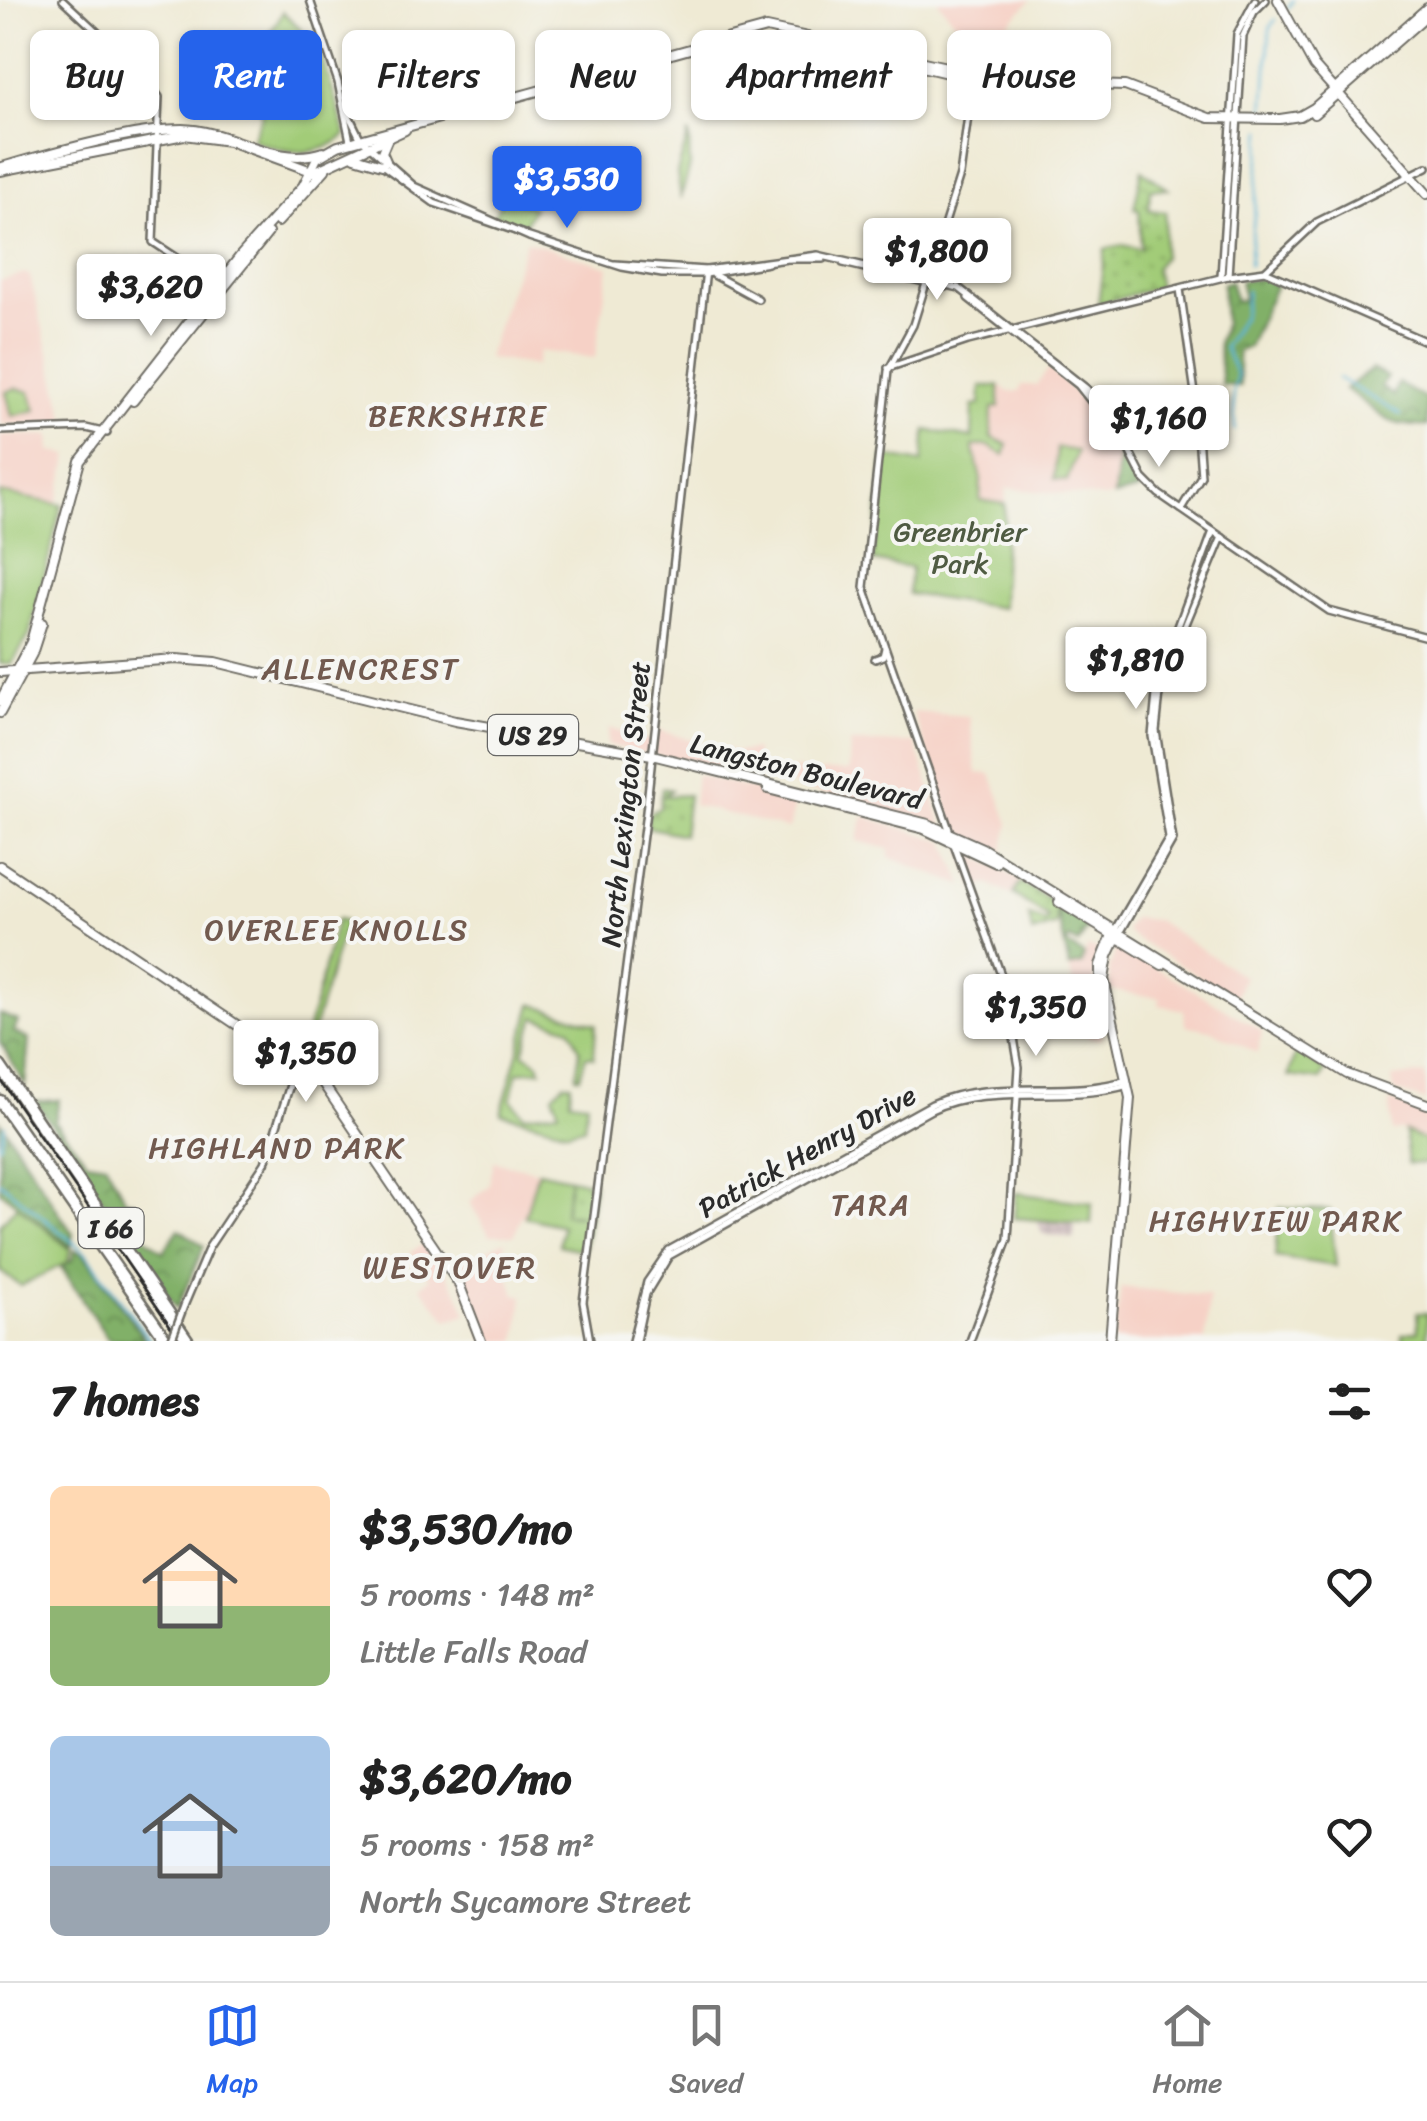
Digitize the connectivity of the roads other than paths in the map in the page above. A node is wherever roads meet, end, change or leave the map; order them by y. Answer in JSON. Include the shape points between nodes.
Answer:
{"nodes":[{"id":1,"x":63,"y":0,"type":"edge"},
{"id":2,"x":310,"y":0,"type":"edge"},
{"id":3,"x":1255,"y":0,"type":"edge"},
{"id":4,"x":1266,"y":0,"type":"edge"},
{"id":5,"x":1278,"y":0,"type":"edge"},
{"id":6,"x":1427,"y":12,"type":"edge"},
{"id":7,"x":947,"y":70,"type":"edge"},
{"id":8,"x":947,"y":70,"type":"edge"},
{"id":9,"x":1111,"y":86,"type":"edge"},
{"id":10,"x":1336,"y":91,"type":"junction"},
{"id":11,"x":1236,"y":119,"type":"junction"},
{"id":12,"x":969,"y":120,"type":"edge"},
{"id":13,"x":160,"y":134,"type":"junction"},
{"id":14,"x":388,"y":138,"type":"junction"},
{"id":15,"x":362,"y":142,"type":"junction"},
{"id":16,"x":332,"y":149,"type":"junction"},
{"id":17,"x":354,"y":156,"type":"junction"},
{"id":18,"x":283,"y":157,"type":"junction"},
{"id":19,"x":384,"y":163,"type":"junction"},
{"id":20,"x":1427,"y":167,"type":"edge"},
{"id":21,"x":0,"y":169,"type":"edge"},
{"id":22,"x":297,"y":170,"type":"junction"},
{"id":23,"x":325,"y":170,"type":"junction"},
{"id":24,"x":312,"y":171,"type":"junction"},
{"id":25,"x":1411,"y":175,"type":"junction"},
{"id":26,"x":304,"y":189,"type":"junction"},
{"id":27,"x":1427,"y":194,"type":"edge"},
{"id":28,"x":1265,"y":271,"type":"junction"},
{"id":29,"x":706,"y":272,"type":"junction"},
{"id":30,"x":1224,"y":277,"type":"junction"},
{"id":31,"x":928,"y":281,"type":"junction"},
{"id":32,"x":220,"y":286,"type":"junction"},
{"id":33,"x":1180,"y":289,"type":"junction"},
{"id":34,"x":758,"y":299,"type":"dead end"},
{"id":35,"x":1013,"y":330,"type":"junction"},
{"id":36,"x":1427,"y":342,"type":"edge"},
{"id":37,"x":888,"y":368,"type":"junction"},
{"id":38,"x":0,"y":431,"type":"edge"},
{"id":39,"x":104,"y":432,"type":"junction"},
{"id":40,"x":1182,"y":509,"type":"junction"},
{"id":41,"x":1213,"y":531,"type":"junction"},
{"id":42,"x":1222,"y":537,"type":"junction"},
{"id":43,"x":1425,"y":635,"type":"edge"},
{"id":44,"x":36,"y":645,"type":"junction"},
{"id":45,"x":885,"y":646,"type":"junction"},
{"id":46,"x":875,"y":658,"type":"dead end"},
{"id":47,"x":43,"y":669,"type":"junction"},
{"id":48,"x":20,"y":670,"type":"junction"},
{"id":49,"x":0,"y":673,"type":"edge"},
{"id":50,"x":2,"y":697,"type":"edge"},
{"id":51,"x":0,"y":713,"type":"edge"},
{"id":52,"x":651,"y":758,"type":"junction"},
{"id":53,"x":952,"y":837,"type":"junction"},
{"id":54,"x":0,"y":866,"type":"edge"},
{"id":55,"x":1116,"y":934,"type":"junction"},
{"id":56,"x":0,"y":1057,"type":"edge"},
{"id":57,"x":297,"y":1064,"type":"junction"},
{"id":58,"x":0,"y":1066,"type":"edge"},
{"id":59,"x":1125,"y":1084,"type":"junction"},
{"id":60,"x":1017,"y":1094,"type":"junction"},
{"id":61,"x":0,"y":1105,"type":"edge"},
{"id":62,"x":1427,"y":1106,"type":"edge"},
{"id":63,"x":34,"y":1116,"type":"junction"},
{"id":64,"x":169,"y":1341,"type":"edge"},
{"id":65,"x":188,"y":1341,"type":"edge"},
{"id":66,"x":481,"y":1341,"type":"edge"},
{"id":67,"x":590,"y":1341,"type":"edge"},
{"id":68,"x":634,"y":1341,"type":"edge"},
{"id":69,"x":970,"y":1341,"type":"edge"},
{"id":70,"x":1108,"y":1341,"type":"edge"}],
"edges":[{"from":1,"to":13,"type":"street","via":[[152,85]]},
{"from":2,"to":15,"type":"street"},
{"from":3,"to":11,"type":"street","via":[[1237,34]]},
{"from":4,"to":11,"type":"street","via":[[1244,36]]},
{"from":5,"to":10,"type":"main road"},
{"from":6,"to":10,"type":"main road"},
{"from":7,"to":14,"type":"main road","via":[[763,32]]},
{"from":8,"to":15,"type":"main road","via":[[766,28]]},
{"from":9,"to":11,"type":"main road","via":[[1209,118]]},
{"from":10,"to":11,"type":"main road","via":[[1307,118],[1264,124]]},
{"from":10,"to":25,"type":"main road"},
{"from":11,"to":30,"type":"street"},
{"from":12,"to":31,"type":"street","via":[[964,161]]},
{"from":13,"to":18,"type":"main road","via":[[228,134]]},
{"from":13,"to":21,"type":"main road"},
{"from":13,"to":22,"type":"main road","via":[[229,141]]},
{"from":13,"to":32,"type":"street","via":[[153,242]]},
{"from":14,"to":15,"type":"main road"},
{"from":14,"to":19,"type":"main road"},
{"from":15,"to":16,"type":"main road"},
{"from":15,"to":17,"type":"main road"},
{"from":15,"to":19,"type":"street"},
{"from":16,"to":18,"type":"main road"},
{"from":16,"to":24,"type":"main road","via":[[317,158]]},
{"from":17,"to":19,"type":"main road"},
{"from":17,"to":23,"type":"main road"},
{"from":18,"to":24,"type":"main road"},
{"from":19,"to":29,"type":"street","via":[[436,199],[524,234],[615,264]]},
{"from":20,"to":25,"type":"street"},
{"from":22,"to":24,"type":"main road"},
{"from":22,"to":26,"type":"main road"},
{"from":23,"to":24,"type":"main road"},
{"from":23,"to":26,"type":"main road"},
{"from":24,"to":26,"type":"main road"},
{"from":25,"to":27,"type":"main road"},
{"from":25,"to":28,"type":"street","via":[[1316,222]]},
{"from":26,"to":32,"type":"main road"},
{"from":28,"to":30,"type":"street"},
{"from":28,"to":36,"type":"street"},
{"from":29,"to":31,"type":"street","via":[[818,255]]},
{"from":29,"to":34,"type":"street"},
{"from":29,"to":52,"type":"street","name":"North Lexington Street"},
{"from":30,"to":33,"type":"street"},
{"from":31,"to":35,"type":"street","via":[[964,295]]},
{"from":31,"to":37,"type":"street"},
{"from":32,"to":39,"type":"main road"},
{"from":33,"to":35,"type":"street"},
{"from":33,"to":40,"type":"street","via":[[1201,476]]},
{"from":35,"to":37,"type":"street"},
{"from":35,"to":40,"type":"street","via":[[1087,389],[1143,478]]},
{"from":37,"to":45,"type":"street","via":[[864,587]]},
{"from":38,"to":39,"type":"street"},
{"from":39,"to":44,"type":"main road","via":[[78,478]]},
{"from":39,"to":48,"type":"main road","via":[[77,468]]},
{"from":40,"to":41,"type":"street"},
{"from":41,"to":42,"type":"street"},
{"from":41,"to":55,"type":"street","via":[[1156,684],[1152,736],[1170,827],[1167,845]]},
{"from":42,"to":43,"type":"street","via":[[1335,614]]},
{"from":42,"to":55,"type":"street","via":[[1161,684],[1156,731],[1173,840]]},
{"from":44,"to":47,"type":"main road","via":[[35,663]]},
{"from":44,"to":48,"type":"main road"},
{"from":45,"to":46,"type":"street"},
{"from":45,"to":53,"type":"street"},
{"from":47,"to":48,"type":"main road","name":"Langston Boulevard","number":"US 29"},
{"from":47,"to":52,"type":"main road","name":"Langston Boulevard","number":"US 29","via":[[216,662],[454,721]]},
{"from":48,"to":49,"type":"main road","name":"Langston Boulevard","number":"US 29"},
{"from":48,"to":50,"type":"main road"},
{"from":48,"to":51,"type":"main road"},
{"from":49,"to":50,"type":"main road","via":[[6,682]]},
{"from":52,"to":53,"type":"main road","name":"Langston Boulevard","number":"US 29","via":[[904,817]]},
{"from":52,"to":67,"type":"street","name":"North Lexington Street","via":[[583,1302]]},
{"from":53,"to":55,"type":"main road","name":"Langston Boulevard","number":"US 29"},
{"from":53,"to":60,"type":"street","via":[[1010,1004]]},
{"from":54,"to":57,"type":"main road"},
{"from":55,"to":59,"type":"main road","via":[[1102,953],[1100,982]]},
{"from":55,"to":62,"type":"main road","name":"Langston Boulevard","number":"US 29","via":[[1347,1074]]},
{"from":56,"to":63,"type":"highway"},
{"from":57,"to":64,"type":"street","bridge":true,"via":[[265,1163],[194,1282]]},
{"from":57,"to":66,"type":"main road","via":[[328,1090],[452,1273]]},
{"from":58,"to":63,"type":"highway","number":"I 66"},
{"from":59,"to":60,"type":"street","name":"Patrick Henry Drive"},
{"from":59,"to":70,"type":"main road"},
{"from":60,"to":68,"type":"street","name":"Patrick Henry Drive","via":[[944,1104],[675,1252],[651,1283]]},
{"from":60,"to":69,"type":"street","via":[[1008,1239]]},
{"from":61,"to":64,"type":"highway","number":"I 66"},
{"from":63,"to":65,"type":"highway","number":"I 66"}]}
